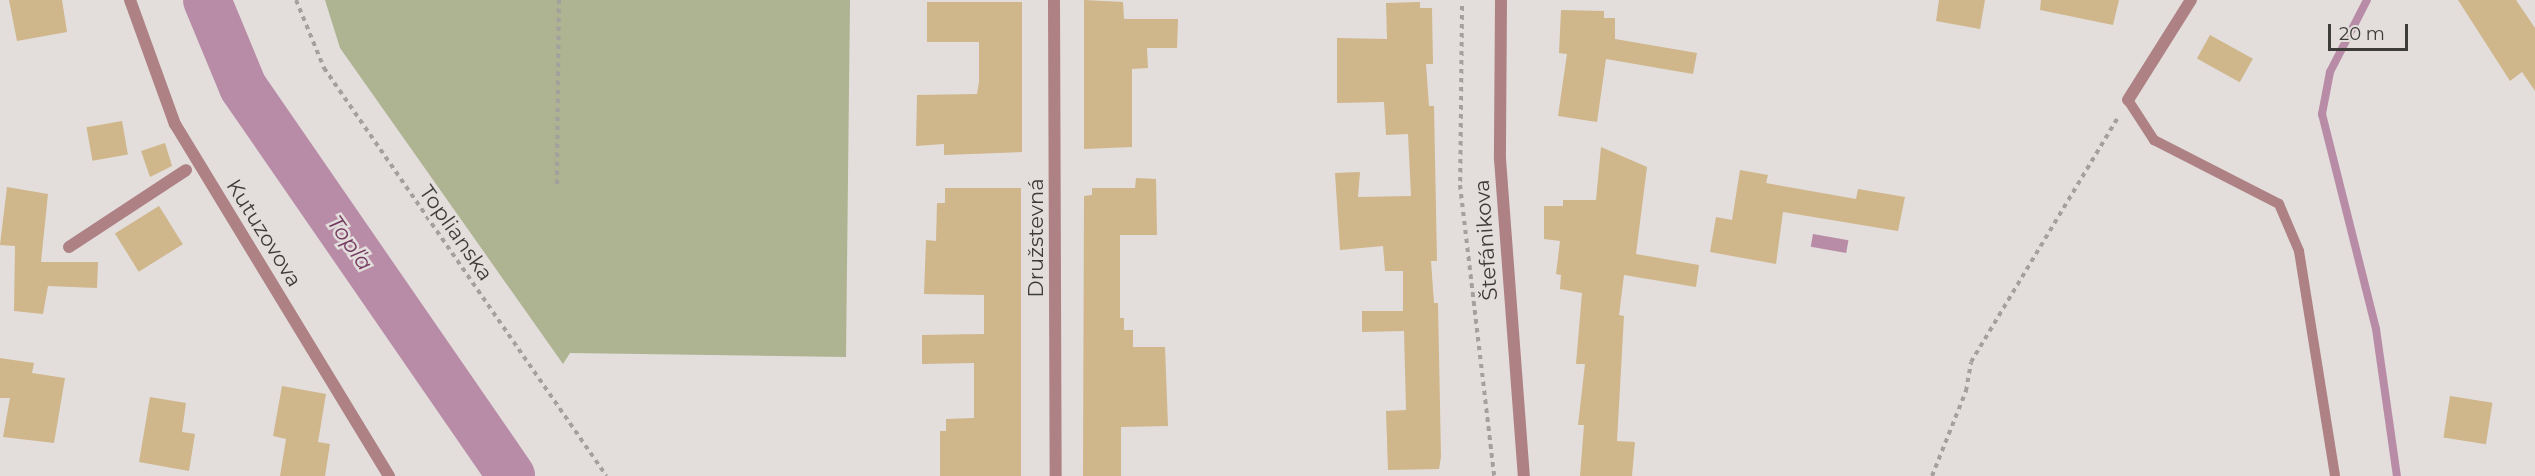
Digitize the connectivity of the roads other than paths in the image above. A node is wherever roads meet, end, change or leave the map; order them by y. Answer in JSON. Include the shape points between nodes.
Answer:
{"nodes":[{"id":1,"x":130,"y":0,"type":"edge"},
{"id":2,"x":1054,"y":0,"type":"edge"},
{"id":3,"x":1500,"y":0,"type":"edge"},
{"id":4,"x":2191,"y":0,"type":"edge"},
{"id":5,"x":2128,"y":100,"type":"joint"},
{"id":6,"x":186,"y":170,"type":"dead end"},
{"id":7,"x":69,"y":247,"type":"dead end"},
{"id":8,"x":388,"y":476,"type":"edge"},
{"id":9,"x":1056,"y":476,"type":"edge"},
{"id":10,"x":1524,"y":476,"type":"edge"},
{"id":11,"x":2335,"y":476,"type":"edge"}],
"edges":[{"from":1,"to":8,"type":"street","name":"Kutuzovova","via":[[174,124]]},
{"from":2,"to":9,"type":"street","name":"Družstevná"},
{"from":3,"to":10,"type":"street","name":"Štefánikova","via":[[1500,159]]},
{"from":4,"to":5,"type":"street"},
{"from":5,"to":11,"type":"lane","via":[[2154,140],[2279,204],[2299,252]]},
{"from":6,"to":7,"type":"street"}]}
